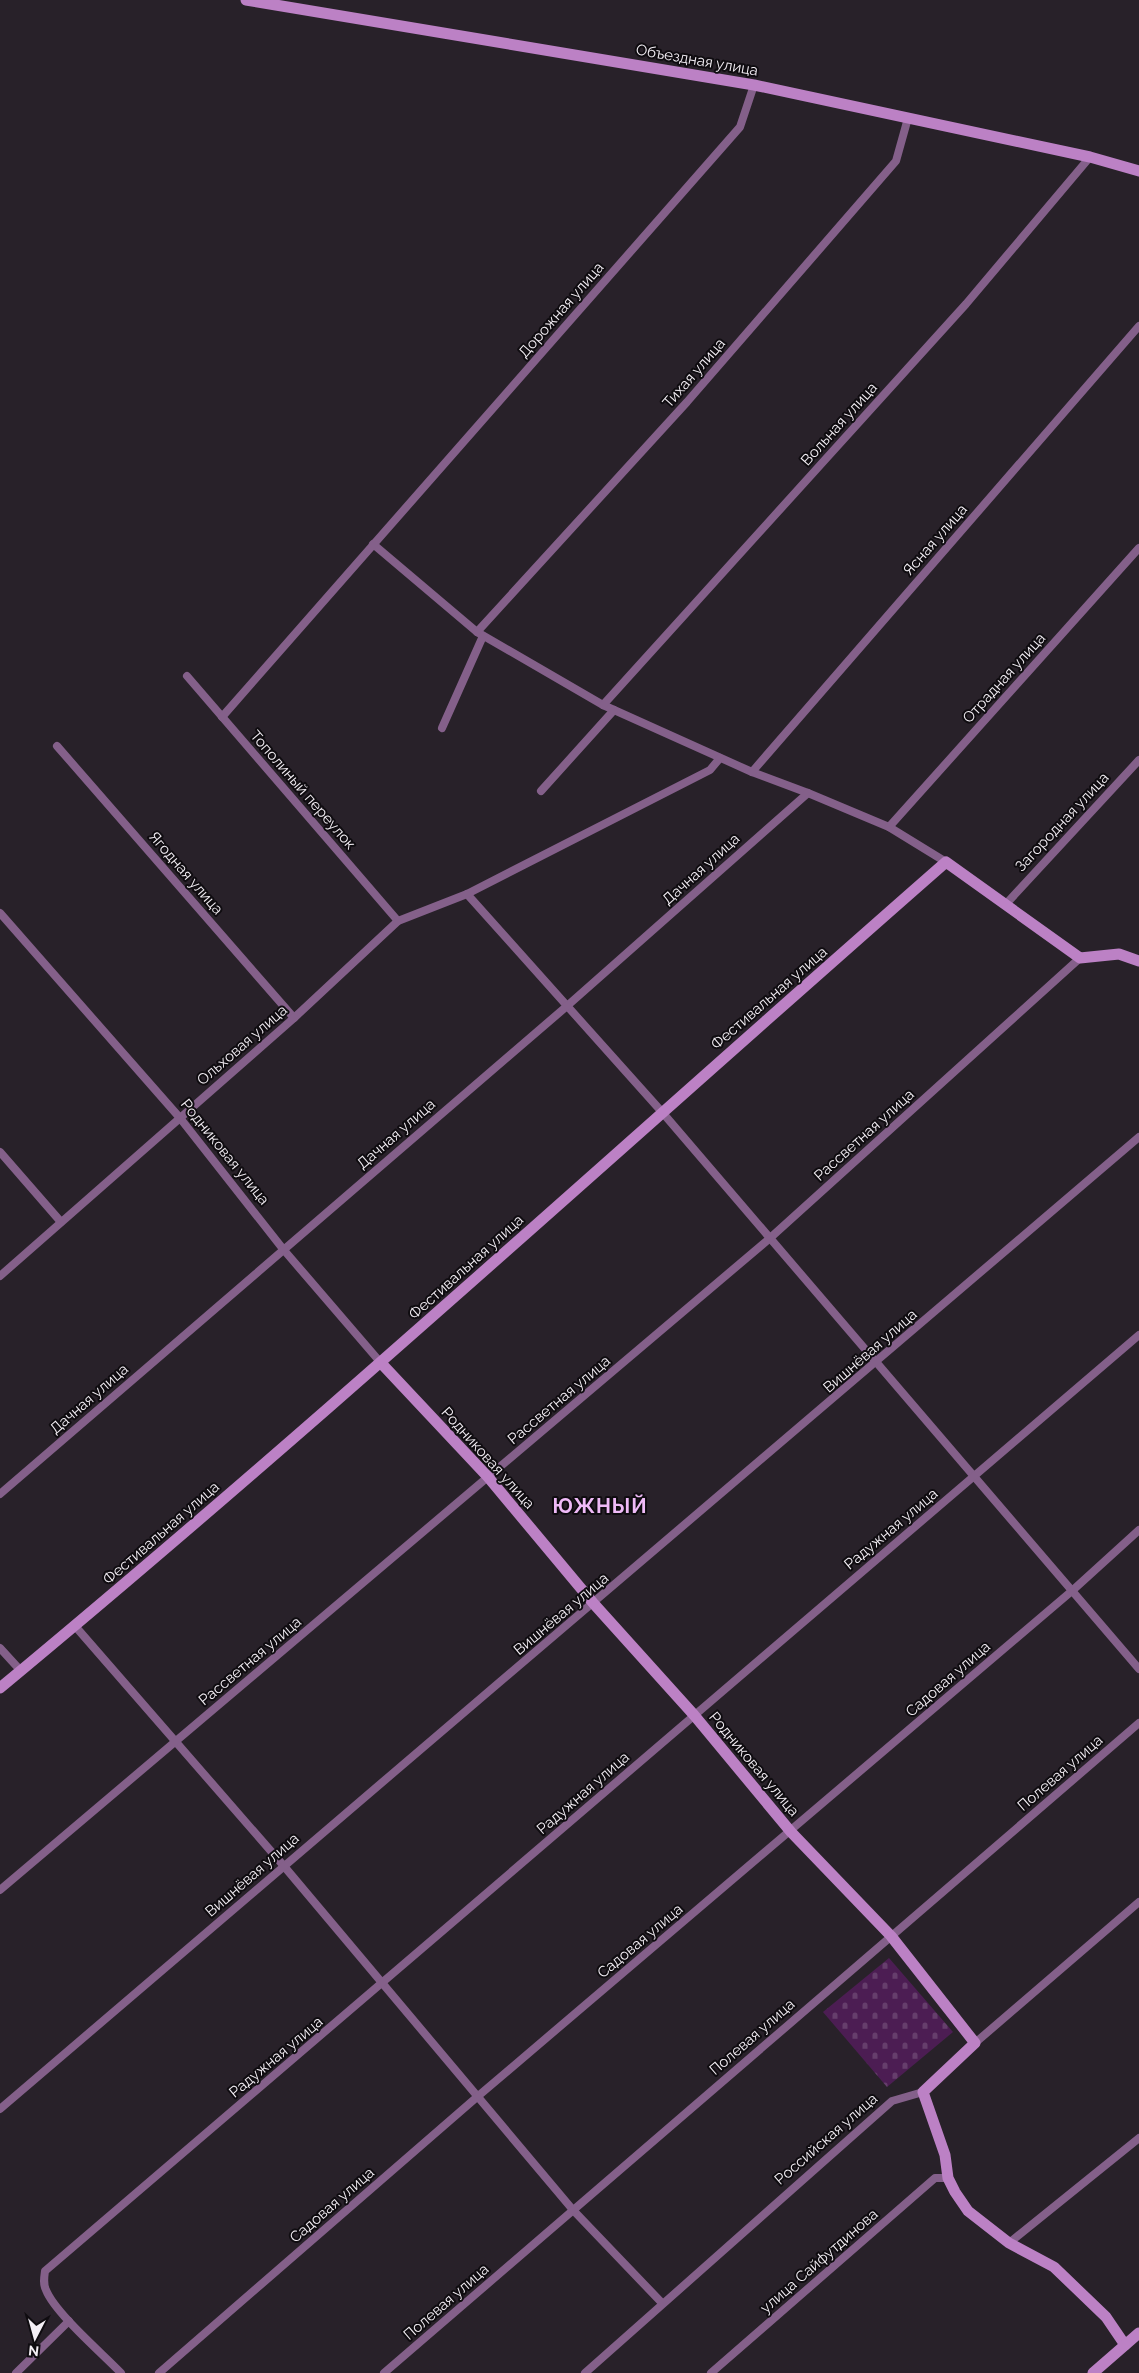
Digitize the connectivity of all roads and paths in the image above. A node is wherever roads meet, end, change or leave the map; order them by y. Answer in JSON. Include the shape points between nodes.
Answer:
{"nodes":[{"id":1,"x":246,"y":0,"type":"edge"},
{"id":2,"x":754,"y":85,"type":"junction"},
{"id":3,"x":908,"y":118,"type":"junction"},
{"id":4,"x":1090,"y":157,"type":"junction"},
{"id":5,"x":1139,"y":171,"type":"edge"},
{"id":6,"x":1139,"y":326,"type":"edge"},
{"id":7,"x":373,"y":544,"type":"junction"},
{"id":8,"x":1139,"y":548,"type":"edge"},
{"id":9,"x":480,"y":634,"type":"junction"},
{"id":10,"x":187,"y":676,"type":"dead end"},
{"id":11,"x":603,"y":704,"type":"junction"},
{"id":12,"x":614,"y":710,"type":"junction"},
{"id":13,"x":222,"y":717,"type":"junction"},
{"id":14,"x":442,"y":728,"type":"dead end"},
{"id":15,"x":57,"y":746,"type":"dead end"},
{"id":16,"x":720,"y":758,"type":"junction"},
{"id":17,"x":1139,"y":760,"type":"edge"},
{"id":18,"x":752,"y":772,"type":"junction"},
{"id":19,"x":541,"y":791,"type":"dead end"},
{"id":20,"x":808,"y":793,"type":"junction"},
{"id":21,"x":889,"y":827,"type":"junction"},
{"id":22,"x":946,"y":862,"type":"junction"},
{"id":23,"x":467,"y":894,"type":"junction"},
{"id":24,"x":1006,"y":904,"type":"junction"},
{"id":25,"x":0,"y":913,"type":"edge"},
{"id":26,"x":398,"y":921,"type":"junction"},
{"id":27,"x":1080,"y":958,"type":"junction"},
{"id":28,"x":1139,"y":961,"type":"edge"},
{"id":29,"x":567,"y":1006,"type":"junction"},
{"id":30,"x":294,"y":1018,"type":"junction"},
{"id":31,"x":662,"y":1112,"type":"junction"},
{"id":32,"x":180,"y":1118,"type":"junction"},
{"id":33,"x":1139,"y":1137,"type":"edge"},
{"id":34,"x":0,"y":1152,"type":"edge"},
{"id":35,"x":61,"y":1222,"type":"junction"},
{"id":36,"x":770,"y":1239,"type":"junction"},
{"id":37,"x":283,"y":1249,"type":"junction"},
{"id":38,"x":0,"y":1276,"type":"edge"},
{"id":39,"x":1139,"y":1335,"type":"edge"},
{"id":40,"x":878,"y":1363,"type":"junction"},
{"id":41,"x":381,"y":1364,"type":"junction"},
{"id":42,"x":974,"y":1476,"type":"junction"},
{"id":43,"x":488,"y":1477,"type":"junction"},
{"id":44,"x":0,"y":1494,"type":"edge"},
{"id":45,"x":1139,"y":1530,"type":"edge"},
{"id":46,"x":1073,"y":1590,"type":"junction"},
{"id":47,"x":594,"y":1604,"type":"junction"},
{"id":48,"x":75,"y":1626,"type":"junction"},
{"id":49,"x":0,"y":1648,"type":"edge"},
{"id":50,"x":1139,"y":1669,"type":"edge"},
{"id":51,"x":21,"y":1671,"type":"junction"},
{"id":52,"x":0,"y":1688,"type":"edge"},
{"id":53,"x":694,"y":1715,"type":"junction"},
{"id":54,"x":1139,"y":1723,"type":"edge"},
{"id":55,"x":176,"y":1741,"type":"junction"},
{"id":56,"x":791,"y":1832,"type":"junction"},
{"id":57,"x":283,"y":1865,"type":"junction"},
{"id":58,"x":0,"y":1890,"type":"edge"},
{"id":59,"x":1139,"y":1902,"type":"edge"},
{"id":60,"x":891,"y":1936,"type":"junction"},
{"id":61,"x":382,"y":1984,"type":"junction"},
{"id":62,"x":976,"y":2043,"type":"junction"},
{"id":63,"x":922,"y":2092,"type":"junction"},
{"id":64,"x":477,"y":2097,"type":"junction"},
{"id":65,"x":0,"y":2109,"type":"edge"},
{"id":66,"x":1139,"y":2138,"type":"edge"},
{"id":67,"x":948,"y":2178,"type":"junction"},
{"id":68,"x":573,"y":2210,"type":"junction"},
{"id":69,"x":1009,"y":2243,"type":"junction"},
{"id":70,"x":662,"y":2304,"type":"junction"},
{"id":71,"x":69,"y":2321,"type":"junction"},
{"id":72,"x":1139,"y":2333,"type":"edge"},
{"id":73,"x":1125,"y":2345,"type":"junction"},
{"id":74,"x":16,"y":2373,"type":"edge"},
{"id":75,"x":121,"y":2373,"type":"edge"},
{"id":76,"x":159,"y":2373,"type":"edge"},
{"id":77,"x":384,"y":2373,"type":"edge"},
{"id":78,"x":585,"y":2373,"type":"edge"},
{"id":79,"x":712,"y":2373,"type":"edge"},
{"id":80,"x":1092,"y":2373,"type":"edge"}],
"edges":[{"from":1,"to":2,"type":"street","name":"Объездная улица"},
{"from":2,"to":3,"type":"street","name":"Объездная улица"},
{"from":2,"to":7,"type":"street","name":"Дорожная улица","via":[[740,127]]},
{"from":3,"to":4,"type":"street","name":"Объездная улица"},
{"from":3,"to":9,"type":"street","name":"Тихая улица","via":[[896,162]]},
{"from":4,"to":5,"type":"street","name":"Объездная улица"},
{"from":4,"to":11,"type":"street","name":"Вольная улица","via":[[966,304]]},
{"from":6,"to":18,"type":"street","name":"Ясная улица"},
{"from":7,"to":9,"type":"street"},
{"from":7,"to":13,"type":"street","name":"Дорожная улица"},
{"from":8,"to":21,"type":"street","name":"Отрадная улица"},
{"from":9,"to":11,"type":"street"},
{"from":9,"to":14,"type":"street","name":"Тихая улица"},
{"from":10,"to":13,"type":"street","name":"Тополиный переулок"},
{"from":11,"to":12,"type":"street"},
{"from":12,"to":16,"type":"street"},
{"from":12,"to":19,"type":"street"},
{"from":13,"to":26,"type":"street","name":"Тополиный переулок"},
{"from":15,"to":30,"type":"street","name":"Ягодная улица"},
{"from":16,"to":18,"type":"street"},
{"from":16,"to":23,"type":"street","name":"Ольховая улица","via":[[710,770]]},
{"from":17,"to":24,"type":"street","name":"Загородная улица"},
{"from":18,"to":20,"type":"street"},
{"from":20,"to":21,"type":"street"},
{"from":20,"to":29,"type":"street","name":"Дачная улица"},
{"from":21,"to":22,"type":"street"},
{"from":22,"to":24,"type":"street"},
{"from":22,"to":31,"type":"street","name":"Фестивальная улица"},
{"from":23,"to":26,"type":"street","name":"Ольховая улица"},
{"from":23,"to":29,"type":"street"},
{"from":24,"to":27,"type":"street"},
{"from":25,"to":32,"type":"street","name":"Родниковая улица"},
{"from":26,"to":30,"type":"street","name":"Ольховая улица"},
{"from":27,"to":28,"type":"street","via":[[1119,954]]},
{"from":27,"to":36,"type":"street","name":"Рассветная улица"},
{"from":29,"to":31,"type":"street"},
{"from":29,"to":37,"type":"street","name":"Дачная улица"},
{"from":30,"to":32,"type":"street","name":"Ольховая улица"},
{"from":31,"to":36,"type":"street"},
{"from":31,"to":41,"type":"street","name":"Фестивальная улица"},
{"from":32,"to":35,"type":"street","name":"Ольховая улица"},
{"from":32,"to":37,"type":"street","name":"Родниковая улица"},
{"from":33,"to":40,"type":"street","name":"Вишнёвая улица"},
{"from":34,"to":35,"type":"street"},
{"from":35,"to":38,"type":"street","name":"Ольховая улица"},
{"from":36,"to":40,"type":"street"},
{"from":36,"to":43,"type":"street","name":"Рассветная улица"},
{"from":37,"to":41,"type":"street","name":"Родниковая улица"},
{"from":37,"to":44,"type":"street","name":"Дачная улица"},
{"from":39,"to":42,"type":"street","name":"Радужная улица"},
{"from":40,"to":42,"type":"street"},
{"from":40,"to":47,"type":"street","name":"Вишнёвая улица"},
{"from":41,"to":43,"type":"street","name":"Родниковая улица"},
{"from":41,"to":48,"type":"street","name":"Фестивальная улица"},
{"from":42,"to":46,"type":"street"},
{"from":42,"to":53,"type":"street","name":"Радужная улица"},
{"from":43,"to":47,"type":"street","name":"Родниковая улица"},
{"from":43,"to":55,"type":"street","name":"Рассветная улица"},
{"from":45,"to":46,"type":"street","name":"Садовая улица"},
{"from":46,"to":50,"type":"street"},
{"from":46,"to":56,"type":"street","name":"Садовая улица"},
{"from":47,"to":53,"type":"street","name":"Родниковая улица"},
{"from":47,"to":57,"type":"street","name":"Вишнёвая улица"},
{"from":48,"to":51,"type":"street","name":"Фестивальная улица"},
{"from":48,"to":55,"type":"street"},
{"from":49,"to":51,"type":"street"},
{"from":51,"to":52,"type":"street","name":"Фестивальная улица"},
{"from":53,"to":56,"type":"street","name":"Родниковая улица"},
{"from":53,"to":61,"type":"street","name":"Радужная улица"},
{"from":54,"to":60,"type":"street","name":"Полевая улица"},
{"from":55,"to":57,"type":"street"},
{"from":55,"to":58,"type":"street","name":"Рассветная улица"},
{"from":56,"to":60,"type":"street","name":"Родниковая улица"},
{"from":56,"to":64,"type":"street","name":"Садовая улица"},
{"from":57,"to":61,"type":"street"},
{"from":57,"to":65,"type":"street","name":"Вишнёвая улица"},
{"from":59,"to":62,"type":"street","name":"Российская улица"},
{"from":60,"to":62,"type":"street","name":"Родниковая улица"},
{"from":60,"to":68,"type":"street","name":"Полевая улица"},
{"from":61,"to":64,"type":"street"},
{"from":61,"to":71,"type":"street","name":"Радужная улица","via":[[45,2271],[46,2291]]},
{"from":62,"to":63,"type":"street","name":"Российская улица"},
{"from":63,"to":67,"type":"street","via":[[945,2155]]},
{"from":63,"to":70,"type":"street","name":"Российская улица","via":[[892,2101]]},
{"from":64,"to":68,"type":"street"},
{"from":64,"to":76,"type":"street","name":"Садовая улица"},
{"from":66,"to":69,"type":"street"},
{"from":67,"to":69,"type":"street","via":[[968,2211]]},
{"from":67,"to":79,"type":"street","name":"улица Сайфутдинова","via":[[935,2178]]},
{"from":68,"to":70,"type":"street"},
{"from":68,"to":77,"type":"street","name":"Полевая улица"},
{"from":69,"to":73,"type":"street","via":[[1054,2267],[1106,2318]]},
{"from":70,"to":78,"type":"street","name":"Российская улица"},
{"from":71,"to":74,"type":"street"},
{"from":71,"to":75,"type":"street"},
{"from":72,"to":73,"type":"street"},
{"from":73,"to":80,"type":"street"}]}
